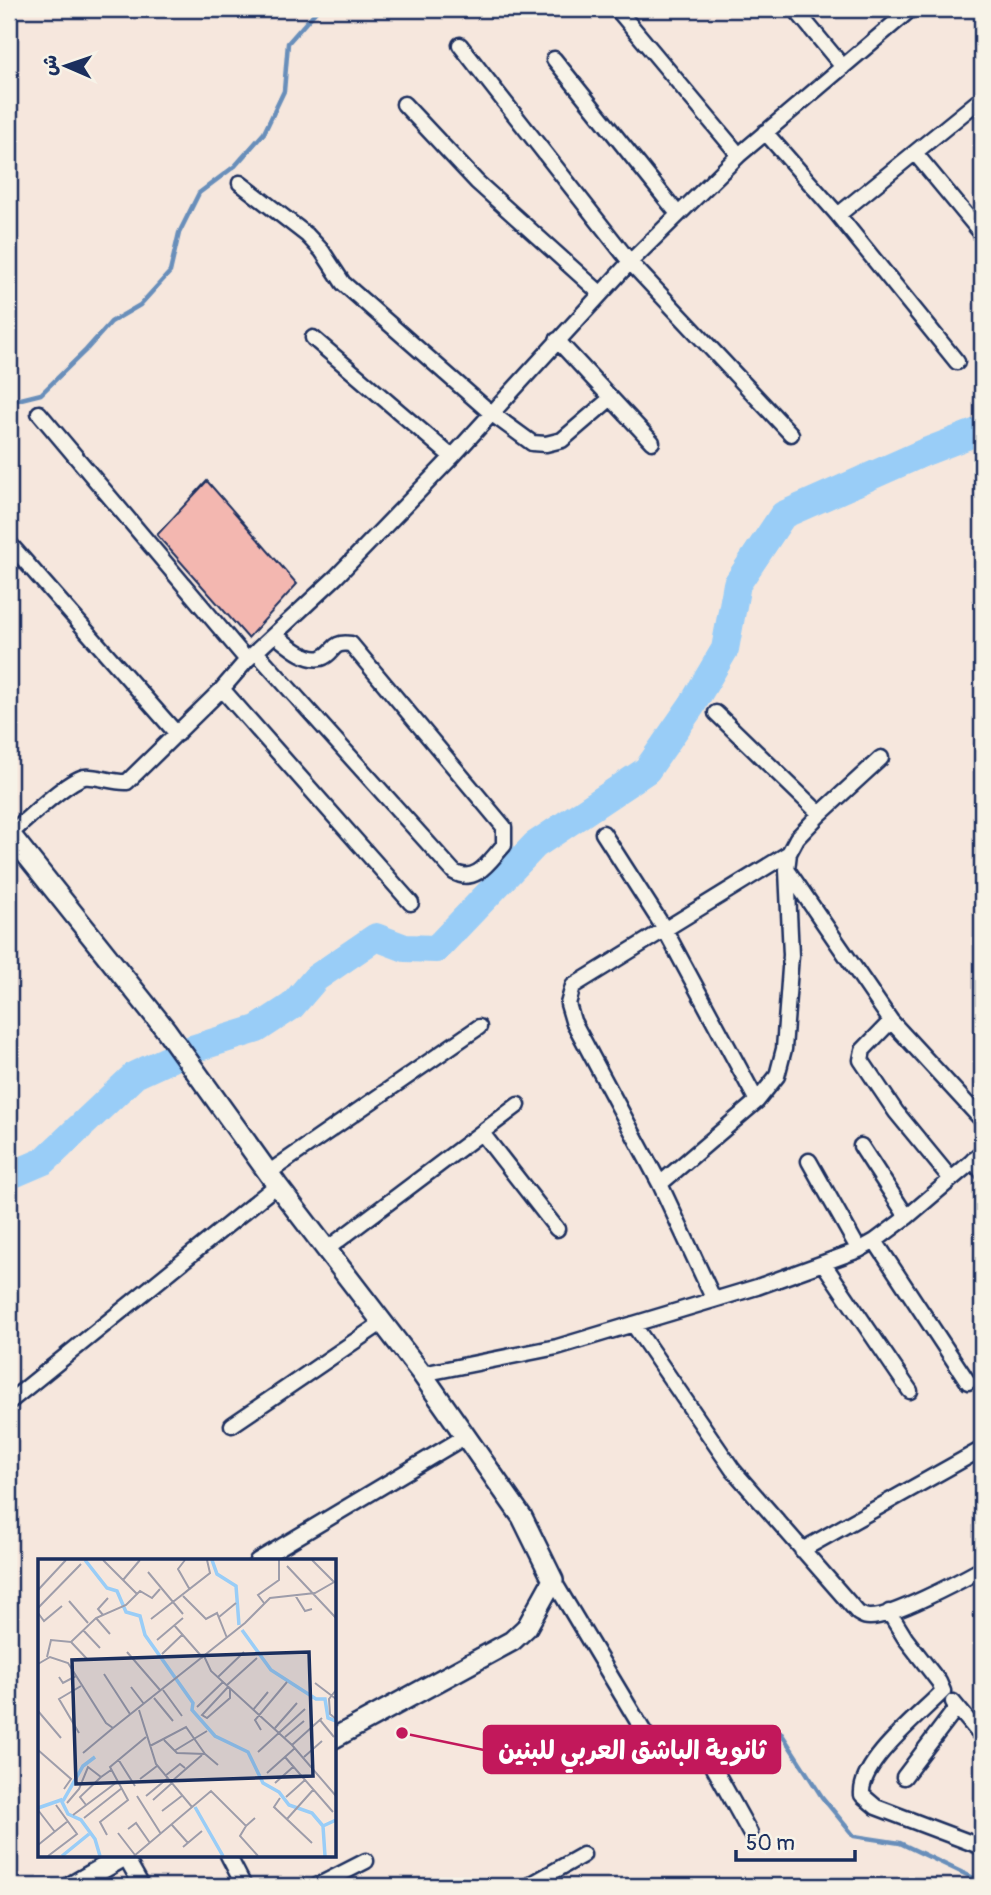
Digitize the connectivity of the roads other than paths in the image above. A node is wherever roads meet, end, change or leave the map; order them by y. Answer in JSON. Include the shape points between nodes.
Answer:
{"nodes":[{"id":1,"x":617,"y":9,"type":"edge"},
{"id":2,"x":795,"y":9,"type":"edge"},
{"id":3,"x":911,"y":9,"type":"edge"},
{"id":4,"x":460,"y":45,"type":"dead end"},
{"id":5,"x":554,"y":59,"type":"dead end"},
{"id":6,"x":843,"y":67,"type":"junction"},
{"id":7,"x":982,"y":98,"type":"edge"},
{"id":8,"x":404,"y":104,"type":"dead end"},
{"id":9,"x":765,"y":132,"type":"junction"},
{"id":10,"x":915,"y":153,"type":"junction"},
{"id":11,"x":738,"y":155,"type":"junction"},
{"id":12,"x":240,"y":183,"type":"dead end"},
{"id":13,"x":678,"y":214,"type":"junction"},
{"id":14,"x":838,"y":215,"type":"junction"},
{"id":15,"x":982,"y":234,"type":"edge"},
{"id":16,"x":630,"y":262,"type":"junction"},
{"id":17,"x":600,"y":293,"type":"junction"},
{"id":18,"x":313,"y":338,"type":"dead end"},
{"id":19,"x":557,"y":340,"type":"junction"},
{"id":20,"x":957,"y":362,"type":"dead end"},
{"id":21,"x":611,"y":398,"type":"junction"},
{"id":22,"x":39,"y":413,"type":"dead end"},
{"id":23,"x":491,"y":413,"type":"junction"},
{"id":24,"x":791,"y":434,"type":"dead end"},
{"id":25,"x":652,"y":442,"type":"dead end"},
{"id":26,"x":452,"y":457,"type":"junction"},
{"id":27,"x":9,"y":544,"type":"edge"},
{"id":28,"x":275,"y":635,"type":"junction"},
{"id":29,"x":252,"y":656,"type":"junction"},
{"id":30,"x":222,"y":689,"type":"junction"},
{"id":31,"x":716,"y":713,"type":"dead end"},
{"id":32,"x":177,"y":734,"type":"junction"},
{"id":33,"x":881,"y":758,"type":"dead end"},
{"id":34,"x":820,"y":814,"type":"junction"},
{"id":35,"x":603,"y":833,"type":"dead end"},
{"id":36,"x":12,"y":843,"type":"edge"},
{"id":37,"x":789,"y":853,"type":"junction"},
{"id":38,"x":787,"y":870,"type":"junction"},
{"id":39,"x":411,"y":903,"type":"dead end"},
{"id":40,"x":664,"y":928,"type":"junction"},
{"id":41,"x":891,"y":1021,"type":"junction"},
{"id":42,"x":479,"y":1027,"type":"dead end"},
{"id":43,"x":757,"y":1101,"type":"junction"},
{"id":44,"x":518,"y":1105,"type":"dead end"},
{"id":45,"x":982,"y":1120,"type":"edge"},
{"id":46,"x":482,"y":1133,"type":"junction"},
{"id":47,"x":861,"y":1146,"type":"dead end"},
{"id":48,"x":809,"y":1161,"type":"dead end"},
{"id":49,"x":979,"y":1162,"type":"edge"},
{"id":50,"x":273,"y":1179,"type":"junction"},
{"id":51,"x":951,"y":1179,"type":"junction"},
{"id":52,"x":660,"y":1184,"type":"junction"},
{"id":53,"x":907,"y":1217,"type":"junction"},
{"id":54,"x":557,"y":1229,"type":"dead end"},
{"id":55,"x":875,"y":1241,"type":"junction"},
{"id":56,"x":327,"y":1250,"type":"junction"},
{"id":57,"x":859,"y":1250,"type":"junction"},
{"id":58,"x":823,"y":1263,"type":"junction"},
{"id":59,"x":714,"y":1300,"type":"junction"},
{"id":60,"x":383,"y":1322,"type":"junction"},
{"id":61,"x":632,"y":1324,"type":"junction"},
{"id":62,"x":422,"y":1374,"type":"junction"},
{"id":63,"x":968,"y":1382,"type":"dead end"},
{"id":64,"x":910,"y":1391,"type":"dead end"},
{"id":65,"x":9,"y":1402,"type":"edge"},
{"id":66,"x":232,"y":1425,"type":"dead end"},
{"id":67,"x":466,"y":1436,"type":"junction"},
{"id":68,"x":982,"y":1450,"type":"edge"},
{"id":69,"x":802,"y":1550,"type":"junction"},
{"id":70,"x":260,"y":1559,"type":"edge"},
{"id":71,"x":982,"y":1569,"type":"edge"},
{"id":72,"x":553,"y":1580,"type":"junction"},
{"id":73,"x":890,"y":1612,"type":"junction"},
{"id":74,"x":943,"y":1690,"type":"junction"},
{"id":75,"x":957,"y":1707,"type":"junction"},
{"id":76,"x":336,"y":1737,"type":"edge"},
{"id":77,"x":982,"y":1737,"type":"edge"},
{"id":78,"x":904,"y":1777,"type":"dead end"},
{"id":79,"x":750,"y":1833,"type":"dead end"},
{"id":80,"x":982,"y":1847,"type":"edge"},
{"id":81,"x":583,"y":1855,"type":"dead end"},
{"id":82,"x":123,"y":1856,"type":"edge"},
{"id":83,"x":126,"y":1856,"type":"edge"},
{"id":84,"x":229,"y":1856,"type":"edge"},
{"id":85,"x":366,"y":1861,"type":"dead end"},
{"id":86,"x":72,"y":1886,"type":"edge"},
{"id":87,"x":142,"y":1886,"type":"edge"},
{"id":88,"x":244,"y":1886,"type":"edge"},
{"id":89,"x":317,"y":1886,"type":"edge"},
{"id":90,"x":528,"y":1886,"type":"edge"}],
"edges":[{"from":1,"to":11,"type":"street"},
{"from":2,"to":6,"type":"street"},
{"from":3,"to":6,"type":"street"},
{"from":4,"to":16,"type":"street"},
{"from":5,"to":13,"type":"street"},
{"from":6,"to":9,"type":"street"},
{"from":7,"to":10,"type":"street"},
{"from":8,"to":17,"type":"street","via":[[477,182]]},
{"from":9,"to":11,"type":"street"},
{"from":9,"to":14,"type":"street"},
{"from":10,"to":14,"type":"street"},
{"from":10,"to":15,"type":"street"},
{"from":11,"to":13,"type":"street"},
{"from":12,"to":23,"type":"street","via":[[307,235],[343,283]]},
{"from":13,"to":16,"type":"street"},
{"from":14,"to":20,"type":"street"},
{"from":16,"to":17,"type":"street"},
{"from":16,"to":24,"type":"street"},
{"from":17,"to":19,"type":"street"},
{"from":18,"to":26,"type":"street"},
{"from":19,"to":21,"type":"street"},
{"from":19,"to":23,"type":"street"},
{"from":21,"to":23,"type":"street","via":[[562,440],[546,444],[532,443]]},
{"from":21,"to":25,"type":"street"},
{"from":22,"to":29,"type":"street"},
{"from":23,"to":26,"type":"street"},
{"from":26,"to":28,"type":"street"},
{"from":27,"to":32,"type":"street"},
{"from":28,"to":29,"type":"street"},
{"from":28,"to":29,"type":"street","via":[[312,658],[320,658],[335,645],[351,644],[504,827],[504,845],[479,872],[470,877],[454,872]]},
{"from":29,"to":30,"type":"street"},
{"from":30,"to":32,"type":"street"},
{"from":30,"to":39,"type":"street"},
{"from":31,"to":34,"type":"street"},
{"from":32,"to":36,"type":"street","via":[[127,782],[86,776],[72,783]]},
{"from":33,"to":34,"type":"street"},
{"from":34,"to":37,"type":"street"},
{"from":35,"to":40,"type":"street"},
{"from":36,"to":50,"type":"main road","via":[[166,1030]]},
{"from":37,"to":38,"type":"street"},
{"from":37,"to":40,"type":"street"},
{"from":38,"to":41,"type":"street"},
{"from":38,"to":43,"type":"street","via":[[791,955],[784,1049],[777,1076]]},
{"from":40,"to":43,"type":"street"},
{"from":40,"to":52,"type":"street","via":[[573,986],[568,1004]]},
{"from":41,"to":45,"type":"street"},
{"from":41,"to":51,"type":"street","via":[[863,1050],[861,1059],[896,1112]]},
{"from":42,"to":50,"type":"street"},
{"from":43,"to":52,"type":"street"},
{"from":44,"to":46,"type":"street"},
{"from":46,"to":54,"type":"street"},
{"from":46,"to":56,"type":"street"},
{"from":47,"to":53,"type":"street"},
{"from":48,"to":57,"type":"street"},
{"from":49,"to":51,"type":"street"},
{"from":50,"to":56,"type":"main road"},
{"from":50,"to":65,"type":"street"},
{"from":51,"to":53,"type":"street"},
{"from":52,"to":59,"type":"street"},
{"from":53,"to":55,"type":"street"},
{"from":55,"to":57,"type":"street"},
{"from":55,"to":63,"type":"street"},
{"from":56,"to":60,"type":"main road"},
{"from":57,"to":58,"type":"street"},
{"from":58,"to":59,"type":"street"},
{"from":58,"to":64,"type":"street"},
{"from":59,"to":61,"type":"street"},
{"from":60,"to":62,"type":"main road"},
{"from":60,"to":66,"type":"street"},
{"from":61,"to":62,"type":"street","via":[[557,1347]]},
{"from":61,"to":69,"type":"street","via":[[733,1470]]},
{"from":62,"to":67,"type":"main road"},
{"from":67,"to":70,"type":"street"},
{"from":67,"to":72,"type":"main road","via":[[522,1517]]},
{"from":68,"to":69,"type":"street"},
{"from":69,"to":73,"type":"street","via":[[858,1613],[866,1617]]},
{"from":71,"to":73,"type":"street"},
{"from":72,"to":76,"type":"main road","via":[[527,1627],[512,1642]]},
{"from":72,"to":79,"type":"street","via":[[656,1752],[664,1757],[693,1743],[703,1748]]},
{"from":73,"to":74,"type":"street"},
{"from":74,"to":75,"type":"street"},
{"from":74,"to":80,"type":"street","via":[[888,1744],[861,1786],[862,1795],[876,1807]]},
{"from":75,"to":77,"type":"street"},
{"from":75,"to":78,"type":"street"},
{"from":81,"to":90,"type":"street"},
{"from":82,"to":86,"type":"main road"},
{"from":83,"to":87,"type":"street"},
{"from":84,"to":88,"type":"street"},
{"from":85,"to":89,"type":"street"}]}
